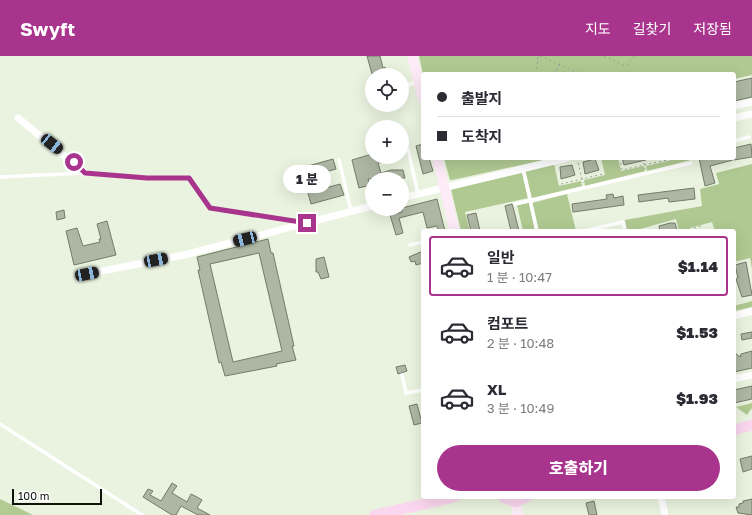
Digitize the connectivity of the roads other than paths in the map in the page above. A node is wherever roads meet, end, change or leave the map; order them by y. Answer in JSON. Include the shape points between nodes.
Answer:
{"nodes":[{"id":1,"x":412,"y":56,"type":"edge"},
{"id":2,"x":419,"y":82,"type":"junction"},
{"id":3,"x":409,"y":84,"type":"edge"},
{"id":4,"x":421,"y":90,"type":"edge"},
{"id":5,"x":752,"y":104,"type":"edge"},
{"id":6,"x":736,"y":106,"type":"edge"},
{"id":7,"x":752,"y":114,"type":"edge"},
{"id":8,"x":18,"y":118,"type":"dead end"},
{"id":9,"x":736,"y":118,"type":"edge"},
{"id":10,"x":749,"y":137,"type":"dead end"},
{"id":11,"x":736,"y":140,"type":"edge"},
{"id":12,"x":409,"y":154,"type":"edge"},
{"id":13,"x":339,"y":160,"type":"dead end"},
{"id":14,"x":438,"y":160,"type":"edge"},
{"id":15,"x":557,"y":160,"type":"edge"},
{"id":16,"x":691,"y":163,"type":"dead end"},
{"id":17,"x":522,"y":168,"type":"junction"},
{"id":18,"x":85,"y":173,"type":"junction"},
{"id":19,"x":0,"y":176,"type":"edge"},
{"id":20,"x":444,"y":187,"type":"junction"},
{"id":21,"x":418,"y":194,"type":"junction"},
{"id":22,"x":409,"y":196,"type":"edge"},
{"id":23,"x":530,"y":200,"type":"junction"},
{"id":24,"x":515,"y":204,"type":"dead end"},
{"id":25,"x":365,"y":208,"type":"edge"},
{"id":26,"x":351,"y":211,"type":"junction"},
{"id":27,"x":307,"y":223,"type":"junction"},
{"id":28,"x":454,"y":229,"type":"edge"},
{"id":29,"x":537,"y":229,"type":"edge"},
{"id":30,"x":593,"y":229,"type":"edge"},
{"id":31,"x":625,"y":229,"type":"edge"},
{"id":32,"x":421,"y":242,"type":"edge"},
{"id":33,"x":410,"y":245,"type":"dead end"},
{"id":34,"x":87,"y":274,"type":"dead end"},
{"id":35,"x":752,"y":312,"type":"edge"},
{"id":36,"x":736,"y":316,"type":"edge"},
{"id":37,"x":402,"y":375,"type":"dead end"},
{"id":38,"x":752,"y":375,"type":"edge"},
{"id":39,"x":736,"y":379,"type":"edge"},
{"id":40,"x":421,"y":390,"type":"edge"},
{"id":41,"x":0,"y":424,"type":"edge"},
{"id":42,"x":752,"y":425,"type":"edge"},
{"id":43,"x":736,"y":429,"type":"edge"},
{"id":44,"x":446,"y":499,"type":"edge"},
{"id":45,"x":508,"y":499,"type":"edge"},
{"id":46,"x":522,"y":499,"type":"edge"},
{"id":47,"x":661,"y":499,"type":"edge"},
{"id":48,"x":515,"y":502,"type":"junction"},
{"id":49,"x":142,"y":515,"type":"edge"},
{"id":50,"x":375,"y":515,"type":"edge"},
{"id":51,"x":518,"y":515,"type":"edge"},
{"id":52,"x":665,"y":515,"type":"edge"}],
"edges":[{"from":1,"to":2,"type":"street"},
{"from":2,"to":3,"type":"lane"},
{"from":2,"to":4,"type":"street"},
{"from":5,"to":6,"type":"street"},
{"from":7,"to":9,"type":"street"},
{"from":8,"to":18,"type":"street"},
{"from":10,"to":11,"type":"lane"},
{"from":12,"to":21,"type":"lane"},
{"from":13,"to":26,"type":"lane"},
{"from":14,"to":20,"type":"street"},
{"from":15,"to":17,"type":"street"},
{"from":16,"to":23,"type":"lane"},
{"from":17,"to":20,"type":"street"},
{"from":17,"to":23,"type":"lane"},
{"from":18,"to":19,"type":"lane"},
{"from":18,"to":27,"type":"lane","via":[[147,178],[189,178],[210,208]]},
{"from":20,"to":21,"type":"street"},
{"from":20,"to":28,"type":"street"},
{"from":21,"to":22,"type":"street"},
{"from":23,"to":24,"type":"lane"},
{"from":23,"to":29,"type":"lane"},
{"from":25,"to":26,"type":"street"},
{"from":26,"to":27,"type":"street"},
{"from":27,"to":34,"type":"street","via":[[184,255]]},
{"from":30,"to":31,"type":"lane","via":[[623,222]]},
{"from":32,"to":33,"type":"lane"},
{"from":35,"to":36,"type":"street"},
{"from":37,"to":40,"type":"lane","via":[[406,393]]},
{"from":38,"to":39,"type":"street"},
{"from":41,"to":49,"type":"lane"},
{"from":42,"to":43,"type":"main road"},
{"from":44,"to":50,"type":"main road"},
{"from":45,"to":48,"type":"main road"},
{"from":46,"to":48,"type":"main road"},
{"from":47,"to":52,"type":"street"},
{"from":48,"to":51,"type":"street"}]}
